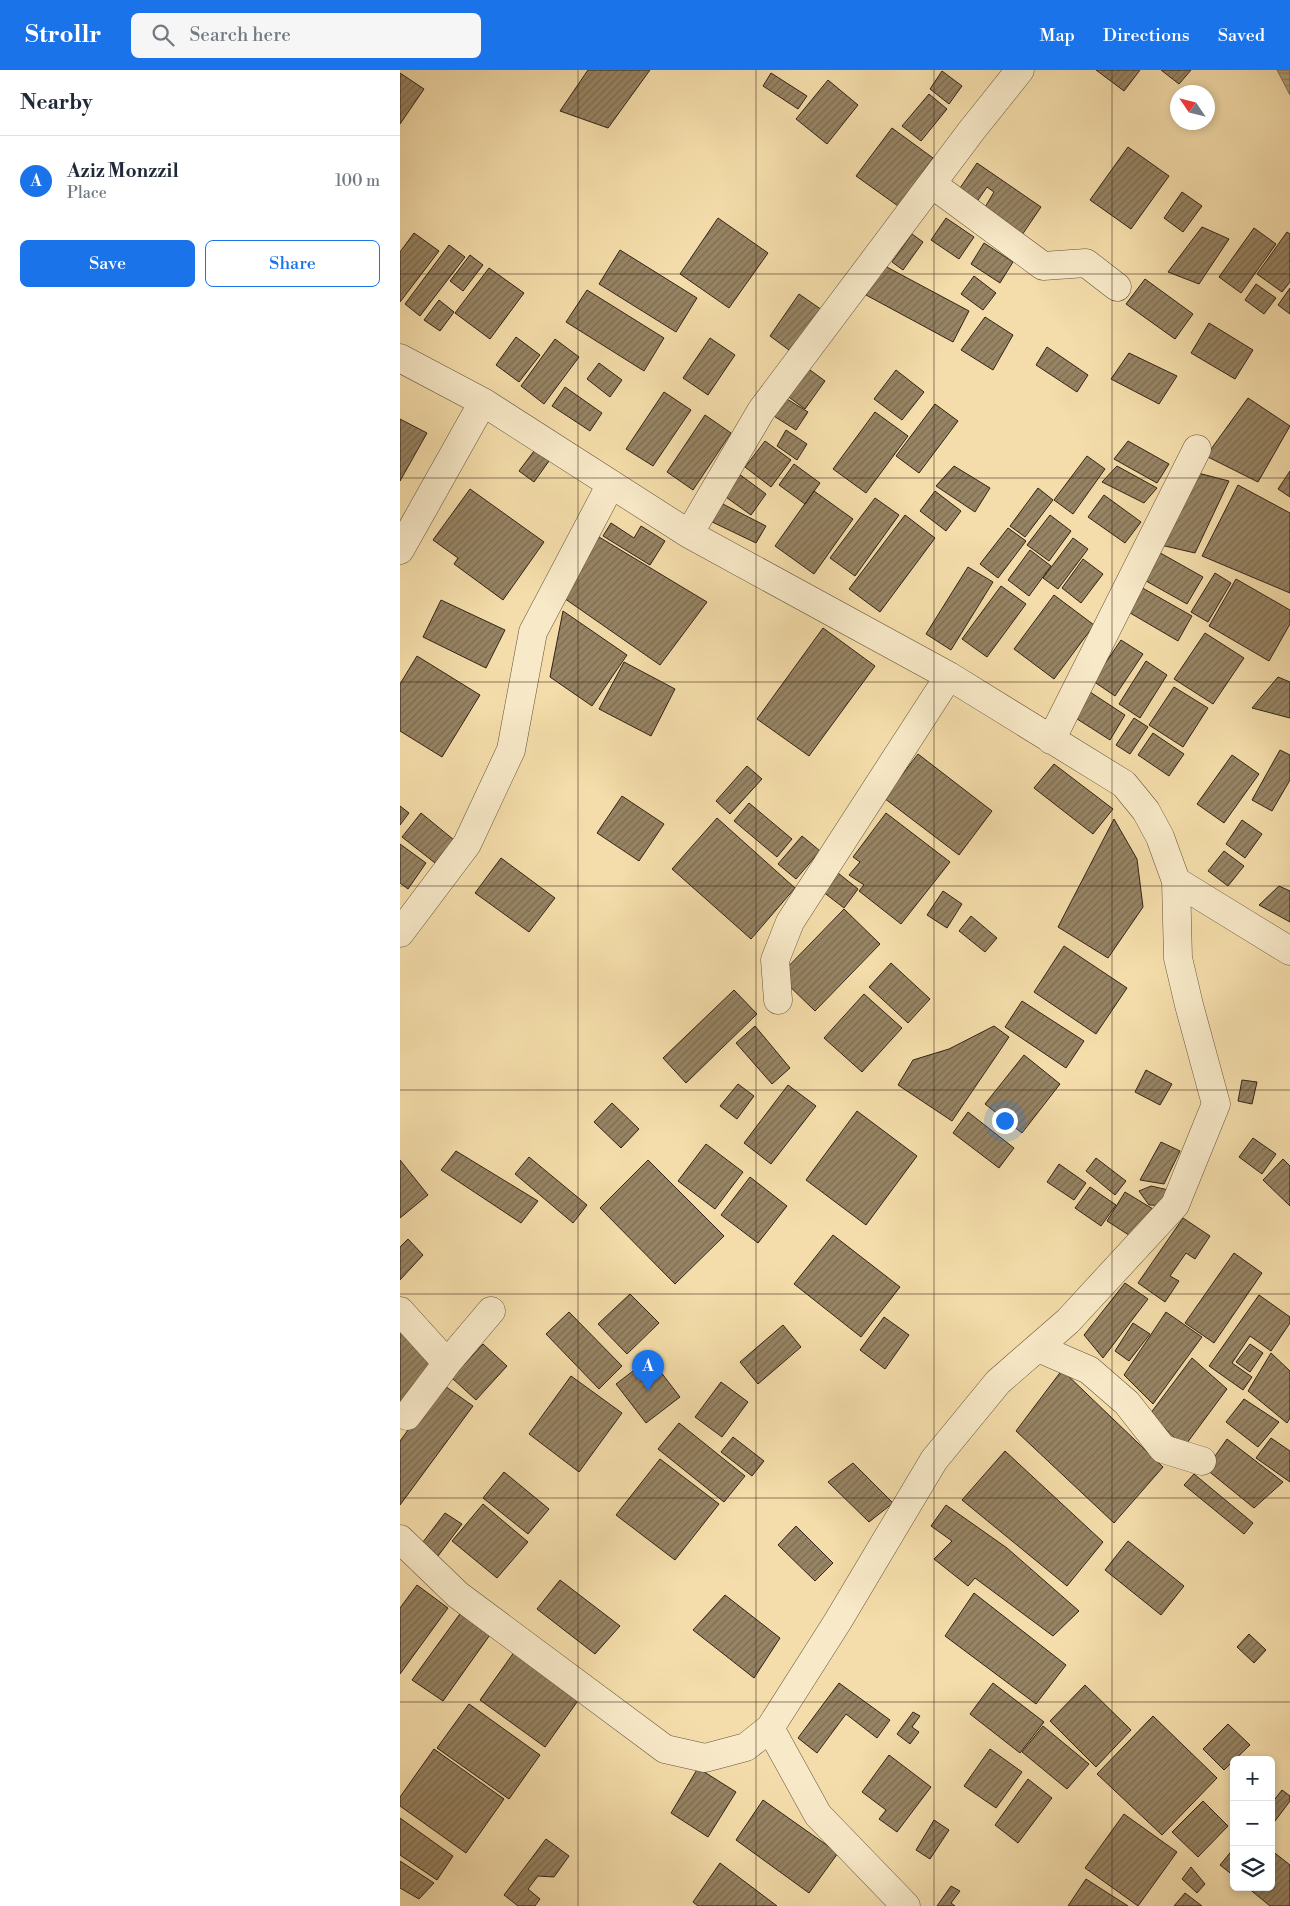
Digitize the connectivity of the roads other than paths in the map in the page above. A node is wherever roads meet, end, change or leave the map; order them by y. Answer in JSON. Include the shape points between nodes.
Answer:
{"nodes":[{"id":1,"x":1020,"y":70,"type":"edge"},
{"id":2,"x":932,"y":184,"type":"junction"},
{"id":3,"x":1117,"y":287,"type":"dead end"},
{"id":4,"x":400,"y":358,"type":"edge"},
{"id":5,"x":483,"y":402,"type":"junction"},
{"id":6,"x":1197,"y":449,"type":"dead end"},
{"id":7,"x":611,"y":484,"type":"junction"},
{"id":8,"x":689,"y":534,"type":"junction"},
{"id":9,"x":400,"y":550,"type":"edge"},
{"id":10,"x":948,"y":676,"type":"junction"},
{"id":11,"x":1051,"y":740,"type":"junction"},
{"id":12,"x":1176,"y":881,"type":"junction"},
{"id":13,"x":400,"y":933,"type":"edge"},
{"id":14,"x":1290,"y":950,"type":"edge"},
{"id":15,"x":778,"y":1000,"type":"dead end"},
{"id":16,"x":400,"y":1311,"type":"edge"},
{"id":17,"x":491,"y":1311,"type":"dead end"},
{"id":18,"x":1038,"y":1348,"type":"junction"},
{"id":19,"x":448,"y":1363,"type":"junction"},
{"id":20,"x":407,"y":1416,"type":"dead end"},
{"id":21,"x":1202,"y":1461,"type":"dead end"},
{"id":22,"x":400,"y":1539,"type":"edge"},
{"id":23,"x":770,"y":1728,"type":"junction"},
{"id":24,"x":906,"y":1906,"type":"edge"}],
"edges":[{"from":1,"to":2,"type":"street"},
{"from":2,"to":3,"type":"street","via":[[1043,266],[1086,263]]},
{"from":2,"to":8,"type":"street","via":[[761,411]]},
{"from":4,"to":5,"type":"street"},
{"from":5,"to":7,"type":"street"},
{"from":5,"to":9,"type":"street"},
{"from":6,"to":11,"type":"street"},
{"from":7,"to":8,"type":"street"},
{"from":7,"to":13,"type":"street","via":[[533,632],[511,750],[499,776],[467,844]]},
{"from":8,"to":10,"type":"street"},
{"from":10,"to":11,"type":"street"},
{"from":10,"to":15,"type":"street","via":[[790,922],[776,960]]},
{"from":11,"to":12,"type":"street","via":[[1124,784],[1146,811],[1160,837]]},
{"from":12,"to":14,"type":"street"},
{"from":12,"to":18,"type":"street","via":[[1178,958],[1216,1104],[1175,1205],[1068,1321]]},
{"from":16,"to":19,"type":"street"},
{"from":17,"to":19,"type":"street"},
{"from":18,"to":21,"type":"street","via":[[1089,1370],[1127,1402],[1163,1449]]},
{"from":18,"to":23,"type":"street","via":[[998,1382],[934,1460]]},
{"from":19,"to":20,"type":"street"},
{"from":22,"to":23,"type":"street","via":[[458,1595],[664,1749],[705,1758],[746,1747]]},
{"from":23,"to":24,"type":"street","via":[[818,1815]]}]}
